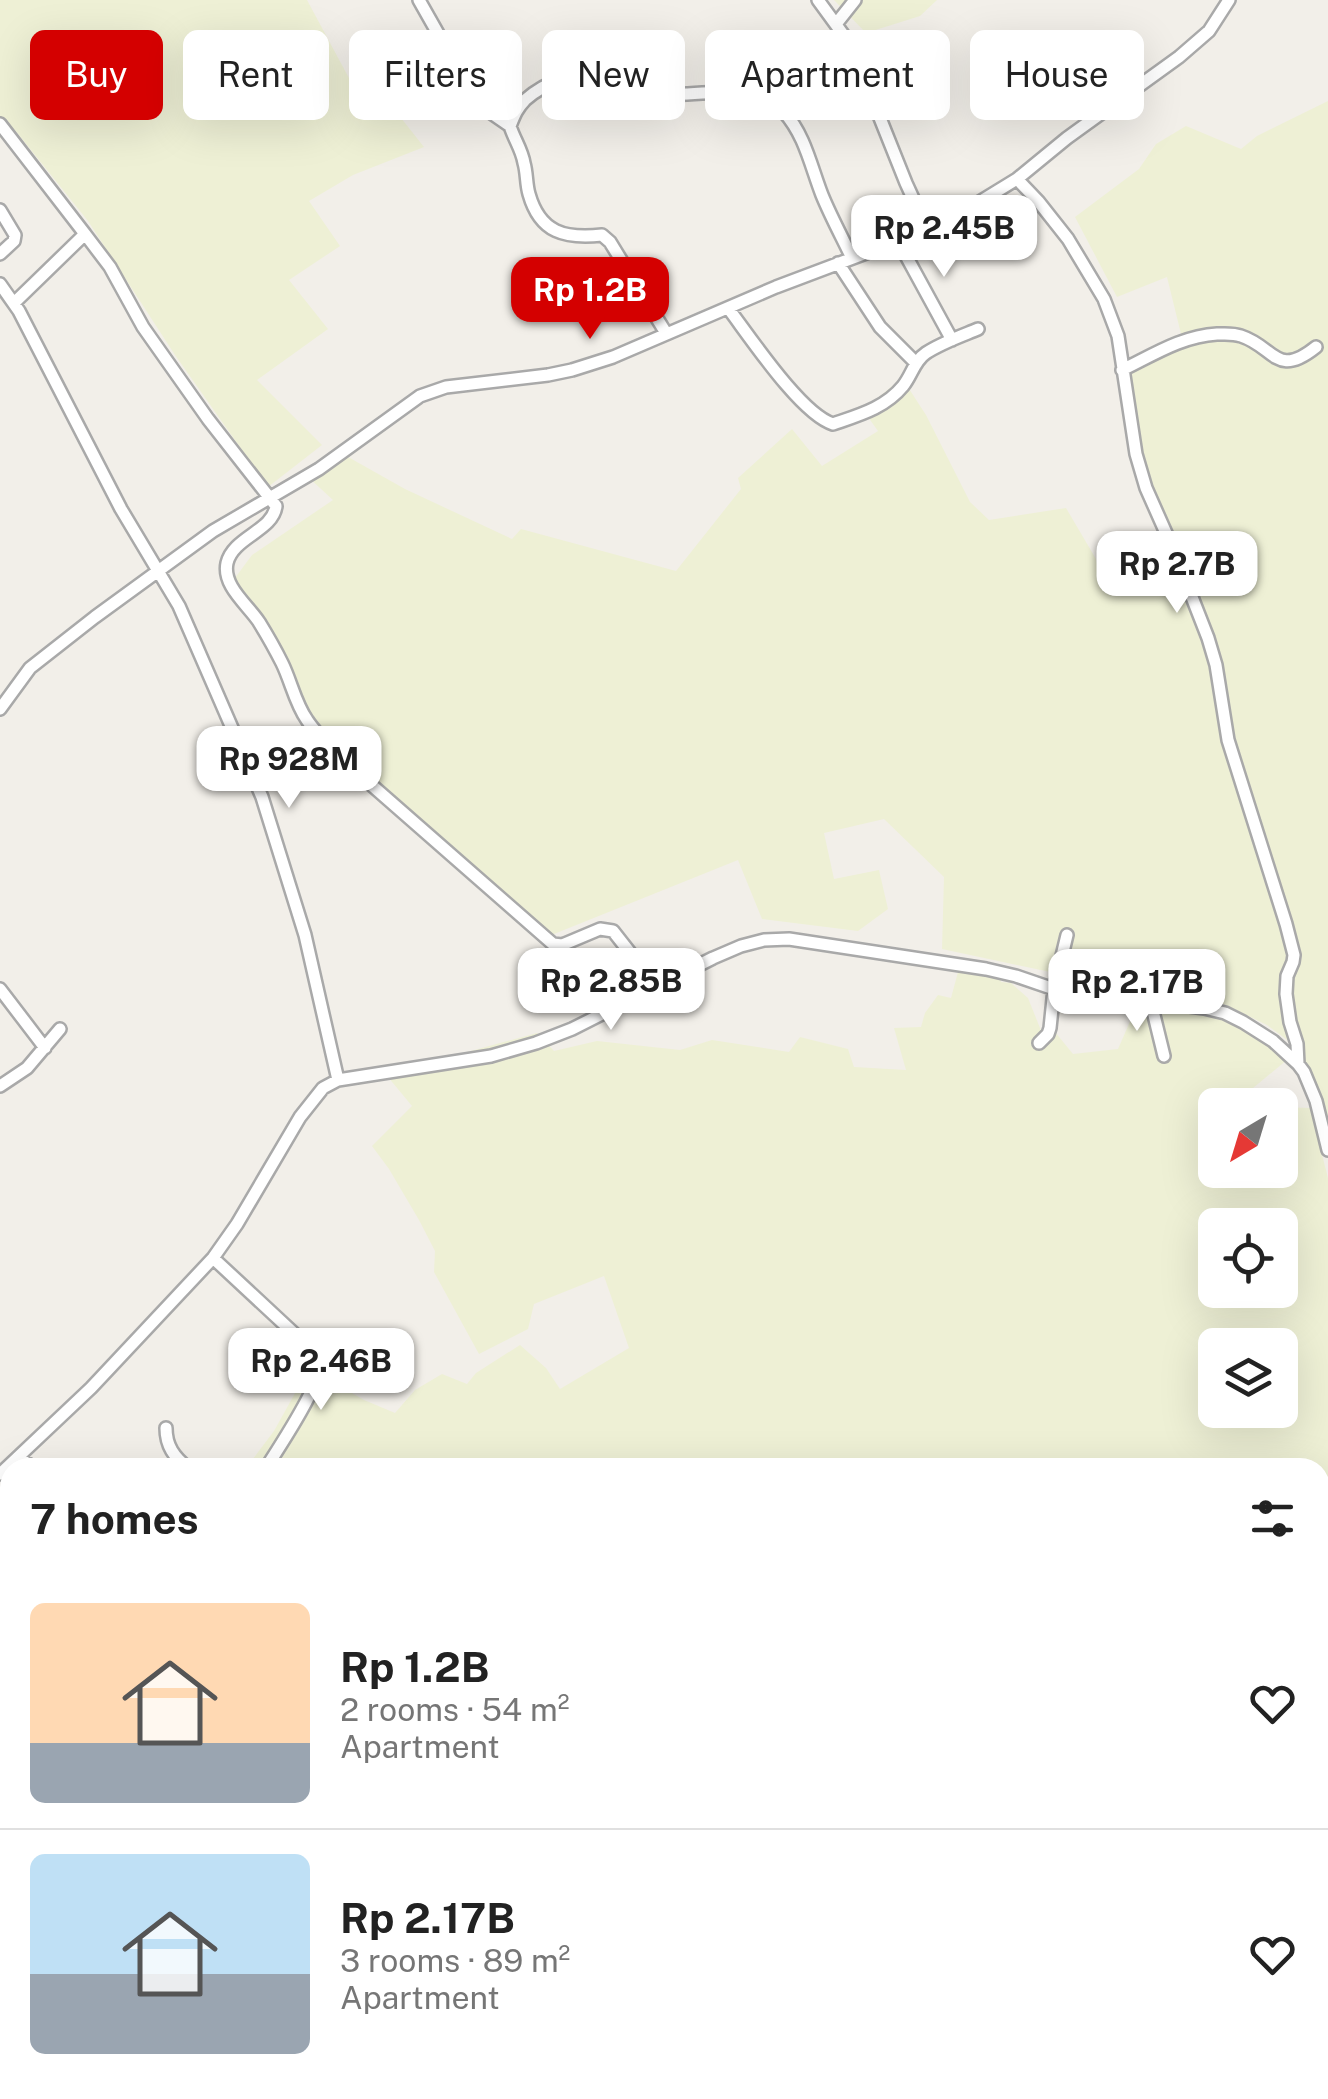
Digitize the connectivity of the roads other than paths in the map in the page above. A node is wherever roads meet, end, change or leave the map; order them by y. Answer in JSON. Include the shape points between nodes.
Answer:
{"nodes":[{"id":1,"x":419,"y":0,"type":"edge"},
{"id":2,"x":818,"y":0,"type":"edge"},
{"id":3,"x":856,"y":0,"type":"edge"},
{"id":4,"x":1229,"y":0,"type":"edge"},
{"id":5,"x":836,"y":24,"type":"junction"},
{"id":6,"x":0,"y":124,"type":"edge"},
{"id":7,"x":510,"y":126,"type":"junction"},
{"id":8,"x":1018,"y":179,"type":"junction"},
{"id":9,"x":0,"y":210,"type":"edge"},
{"id":10,"x":927,"y":229,"type":"junction"},
{"id":11,"x":85,"y":234,"type":"junction"},
{"id":12,"x":898,"y":241,"type":"junction"},
{"id":13,"x":0,"y":254,"type":"edge"},
{"id":14,"x":852,"y":258,"type":"junction"},
{"id":15,"x":838,"y":263,"type":"junction"},
{"id":16,"x":0,"y":284,"type":"edge"},
{"id":17,"x":14,"y":303,"type":"junction"},
{"id":18,"x":728,"y":308,"type":"junction"},
{"id":19,"x":978,"y":329,"type":"dead end"},
{"id":20,"x":666,"y":333,"type":"junction"},
{"id":21,"x":952,"y":340,"type":"junction"},
{"id":22,"x":1316,"y":347,"type":"dead end"},
{"id":23,"x":916,"y":363,"type":"junction"},
{"id":24,"x":1122,"y":370,"type":"junction"},
{"id":25,"x":270,"y":498,"type":"junction"},
{"id":26,"x":160,"y":571,"type":"junction"},
{"id":27,"x":0,"y":709,"type":"edge"},
{"id":28,"x":1066,"y":935,"type":"dead end"},
{"id":29,"x":657,"y":986,"type":"junction"},
{"id":30,"x":0,"y":989,"type":"edge"},
{"id":31,"x":1054,"y":989,"type":"junction"},
{"id":32,"x":1150,"y":1004,"type":"junction"},
{"id":33,"x":60,"y":1029,"type":"dead end"},
{"id":34,"x":1039,"y":1043,"type":"dead end"},
{"id":35,"x":45,"y":1048,"type":"junction"},
{"id":36,"x":1164,"y":1056,"type":"dead end"},
{"id":37,"x":1298,"y":1064,"type":"junction"},
{"id":38,"x":338,"y":1080,"type":"junction"},
{"id":39,"x":0,"y":1086,"type":"edge"},
{"id":40,"x":1328,"y":1150,"type":"edge"},
{"id":41,"x":213,"y":1258,"type":"junction"},
{"id":42,"x":166,"y":1428,"type":"dead end"},
{"id":43,"x":19,"y":1457,"type":"edge"},
{"id":44,"x":177,"y":1458,"type":"edge"},
{"id":45,"x":272,"y":1458,"type":"edge"}],
"edges":[{"from":1,"to":7,"type":"street","via":[[465,94]]},
{"from":2,"to":5,"type":"street"},
{"from":3,"to":5,"type":"street"},
{"from":4,"to":8,"type":"street","via":[[1197,42]]},
{"from":5,"to":10,"type":"street"},
{"from":6,"to":11,"type":"street"},
{"from":7,"to":14,"type":"street","via":[[527,98],[594,71],[661,94],[758,95],[783,110],[796,128]]},
{"from":7,"to":20,"type":"street","via":[[537,214],[556,231],[610,242]]},
{"from":8,"to":10,"type":"street"},
{"from":8,"to":24,"type":"street","via":[[1068,239],[1104,299]]},
{"from":9,"to":13,"type":"street","via":[[15,234]]},
{"from":10,"to":12,"type":"street"},
{"from":11,"to":17,"type":"street"},
{"from":11,"to":25,"type":"street","via":[[208,419]]},
{"from":12,"to":14,"type":"street"},
{"from":12,"to":21,"type":"street"},
{"from":14,"to":15,"type":"street"},
{"from":15,"to":18,"type":"street"},
{"from":15,"to":23,"type":"street","via":[[880,327]]},
{"from":16,"to":17,"type":"street"},
{"from":17,"to":26,"type":"street"},
{"from":18,"to":20,"type":"street"},
{"from":18,"to":23,"type":"street","via":[[797,398],[828,424],[890,399]]},
{"from":19,"to":21,"type":"street"},
{"from":20,"to":25,"type":"street","via":[[572,370],[420,396]]},
{"from":21,"to":23,"type":"street"},
{"from":22,"to":24,"type":"street","via":[[1291,362],[1242,336],[1200,336]]},
{"from":24,"to":37,"type":"street","via":[[1136,454],[1208,638],[1228,740],[1294,955],[1286,994]]},
{"from":25,"to":26,"type":"street"},
{"from":25,"to":29,"type":"street","via":[[274,515],[233,550],[227,576],[320,737],[554,944],[600,928],[613,931]]},
{"from":26,"to":27,"type":"street","via":[[30,668]]},
{"from":26,"to":38,"type":"street","via":[[262,796],[305,935]]},
{"from":28,"to":31,"type":"street"},
{"from":29,"to":31,"type":"street","via":[[742,946],[789,940],[986,969]]},
{"from":29,"to":38,"type":"street","via":[[572,1029],[492,1056]]},
{"from":30,"to":35,"type":"street"},
{"from":31,"to":32,"type":"street"},
{"from":31,"to":34,"type":"street","via":[[1050,1028]]},
{"from":32,"to":36,"type":"street"},
{"from":32,"to":37,"type":"street","via":[[1225,1013]]},
{"from":33,"to":35,"type":"street"},
{"from":35,"to":39,"type":"street"},
{"from":37,"to":40,"type":"street"},
{"from":38,"to":41,"type":"street","via":[[300,1117]]},
{"from":41,"to":43,"type":"street"},
{"from":41,"to":45,"type":"street","via":[[318,1364],[313,1386]]},
{"from":42,"to":44,"type":"street"}]}
